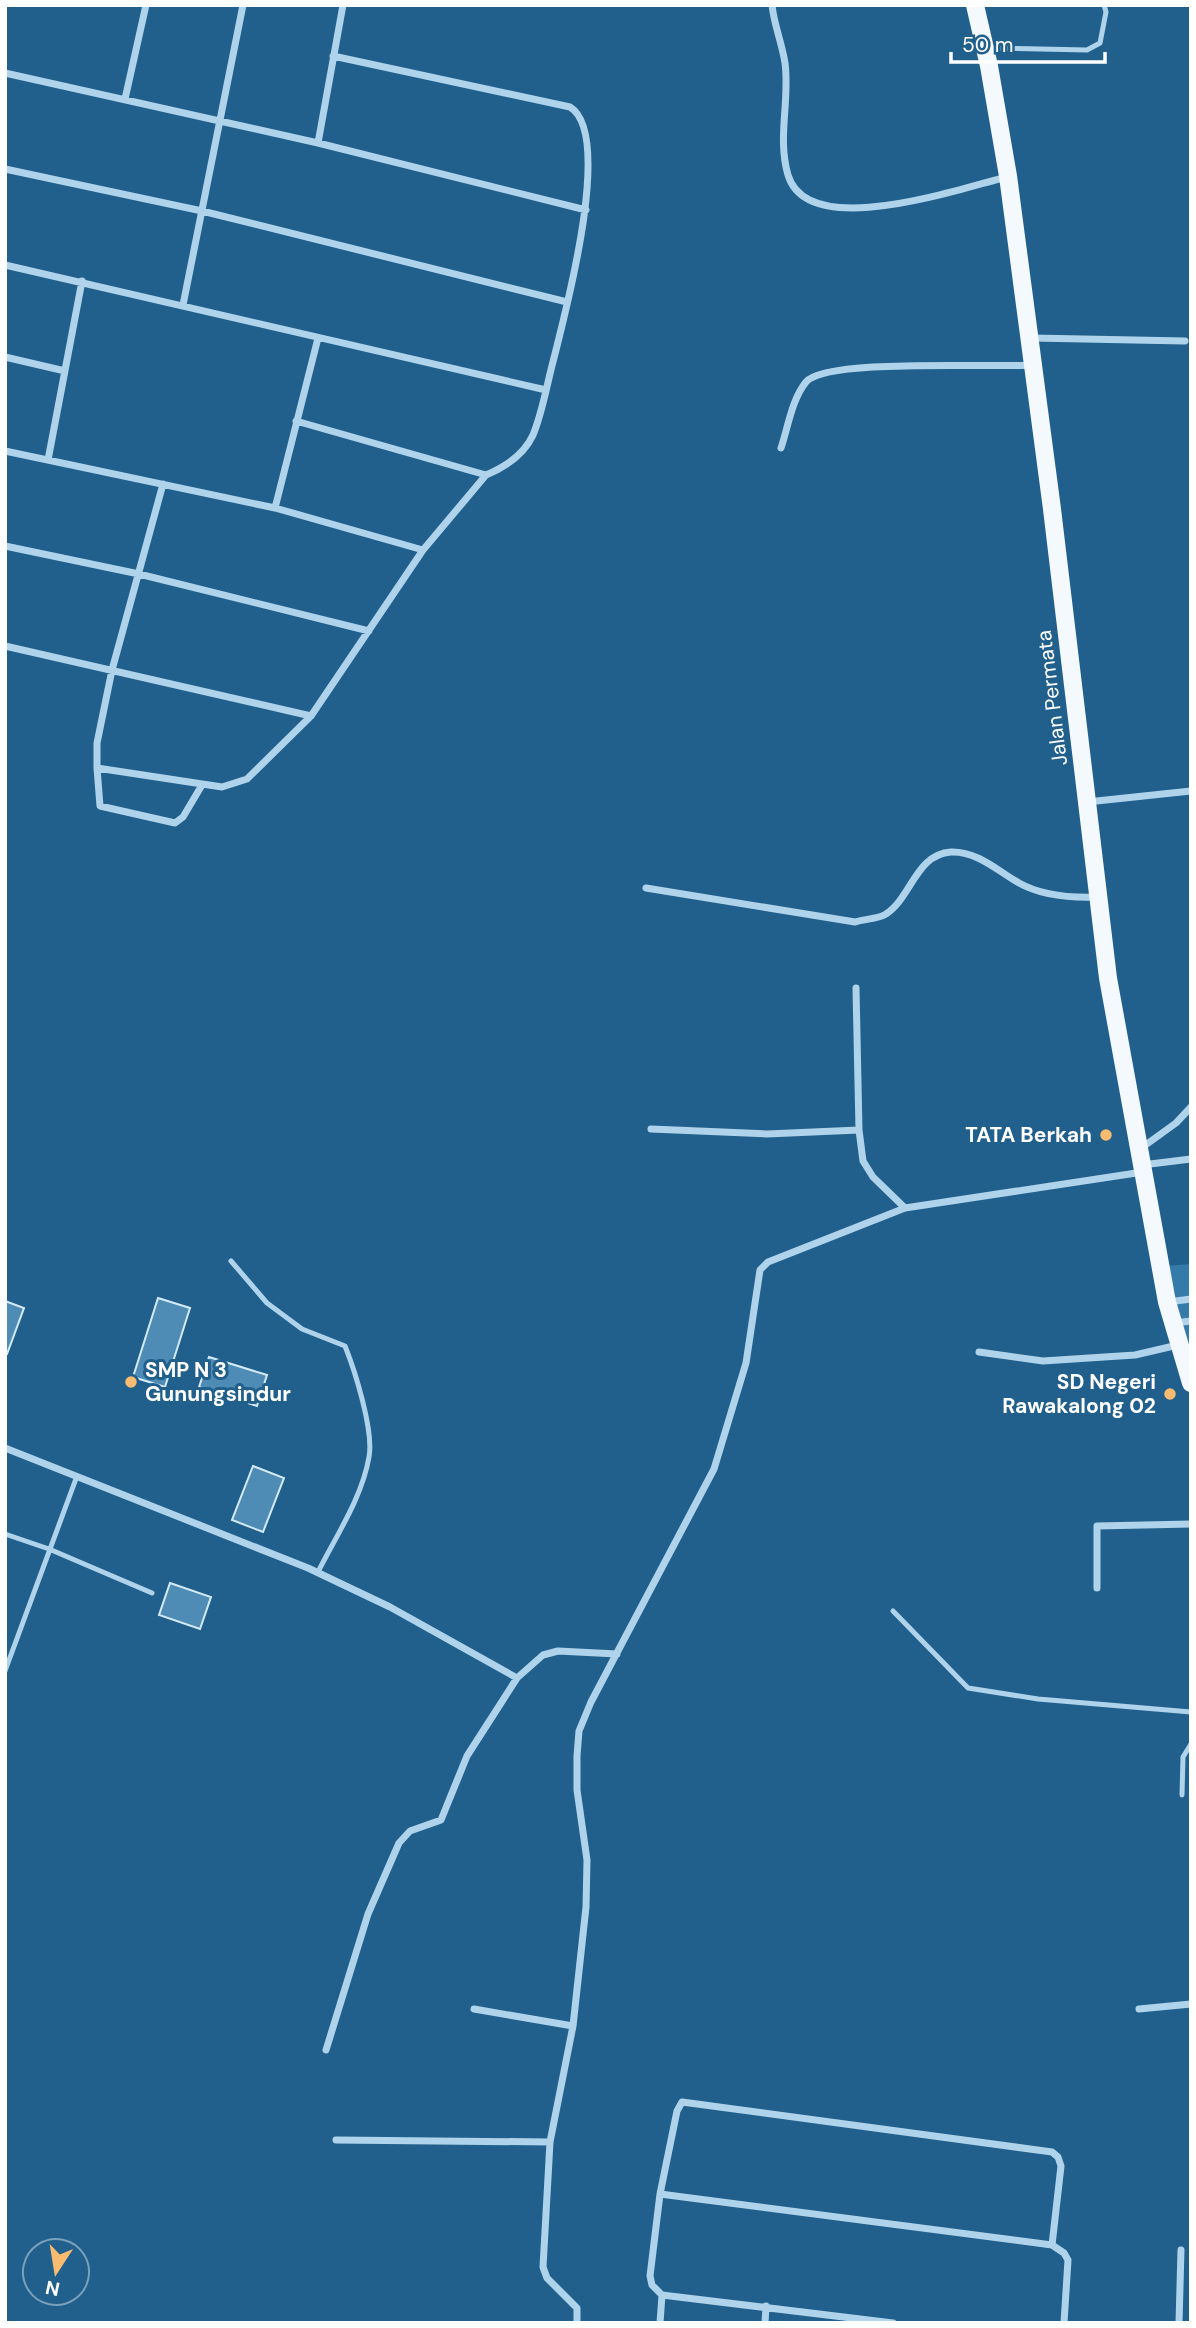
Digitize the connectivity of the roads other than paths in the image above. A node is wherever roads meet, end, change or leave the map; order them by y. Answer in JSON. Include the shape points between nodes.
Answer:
{"nodes":[{"id":1,"x":146,"y":5,"type":"edge"},
{"id":2,"x":243,"y":5,"type":"edge"},
{"id":3,"x":344,"y":5,"type":"edge"},
{"id":4,"x":772,"y":5,"type":"edge"},
{"id":5,"x":975,"y":5,"type":"edge"},
{"id":6,"x":1104,"y":5,"type":"edge"},
{"id":7,"x":985,"y":48,"type":"junction"},
{"id":8,"x":333,"y":56,"type":"junction"},
{"id":9,"x":5,"y":73,"type":"edge"},
{"id":10,"x":125,"y":99,"type":"junction"},
{"id":11,"x":219,"y":121,"type":"junction"},
{"id":12,"x":318,"y":143,"type":"junction"},
{"id":13,"x":5,"y":169,"type":"edge"},
{"id":14,"x":1008,"y":176,"type":"junction"},
{"id":15,"x":586,"y":210,"type":"junction"},
{"id":16,"x":202,"y":211,"type":"junction"},
{"id":17,"x":5,"y":265,"type":"edge"},
{"id":18,"x":82,"y":282,"type":"junction"},
{"id":19,"x":568,"y":302,"type":"junction"},
{"id":20,"x":183,"y":305,"type":"junction"},
{"id":21,"x":318,"y":338,"type":"junction"},
{"id":22,"x":1028,"y":338,"type":"junction"},
{"id":23,"x":1185,"y":341,"type":"dead end"},
{"id":24,"x":5,"y":357,"type":"edge"},
{"id":25,"x":1031,"y":365,"type":"junction"},
{"id":26,"x":65,"y":371,"type":"junction"},
{"id":27,"x":545,"y":390,"type":"junction"},
{"id":28,"x":296,"y":421,"type":"junction"},
{"id":29,"x":781,"y":448,"type":"dead end"},
{"id":30,"x":5,"y":451,"type":"edge"},
{"id":31,"x":48,"y":460,"type":"junction"},
{"id":32,"x":486,"y":475,"type":"junction"},
{"id":33,"x":163,"y":484,"type":"junction"},
{"id":34,"x":275,"y":508,"type":"junction"},
{"id":35,"x":5,"y":546,"type":"edge"},
{"id":36,"x":423,"y":550,"type":"junction"},
{"id":37,"x":139,"y":574,"type":"junction"},
{"id":38,"x":369,"y":631,"type":"junction"},
{"id":39,"x":5,"y":646,"type":"edge"},
{"id":40,"x":112,"y":670,"type":"junction"},
{"id":41,"x":310,"y":716,"type":"junction"},
{"id":42,"x":97,"y":768,"type":"junction"},
{"id":43,"x":202,"y":785,"type":"junction"},
{"id":44,"x":1191,"y":791,"type":"edge"},
{"id":45,"x":1087,"y":802,"type":"junction"},
{"id":46,"x":646,"y":888,"type":"dead end"},
{"id":47,"x":1099,"y":897,"type":"junction"},
{"id":48,"x":856,"y":988,"type":"dead end"},
{"id":49,"x":1191,"y":1107,"type":"edge"},
{"id":50,"x":651,"y":1129,"type":"dead end"},
{"id":51,"x":859,"y":1130,"type":"junction"},
{"id":52,"x":1191,"y":1159,"type":"edge"},
{"id":53,"x":1141,"y":1162,"type":"junction"},
{"id":54,"x":905,"y":1208,"type":"junction"},
{"id":55,"x":231,"y":1261,"type":"dead end"},
{"id":56,"x":1191,"y":1299,"type":"edge"},
{"id":57,"x":1167,"y":1302,"type":"junction"},
{"id":58,"x":1191,"y":1321,"type":"edge"},
{"id":59,"x":1172,"y":1323,"type":"junction"},
{"id":60,"x":1178,"y":1345,"type":"junction"},
{"id":61,"x":979,"y":1352,"type":"dead end"},
{"id":62,"x":1191,"y":1382,"type":"edge"},
{"id":63,"x":5,"y":1448,"type":"edge"},
{"id":64,"x":77,"y":1476,"type":"junction"},
{"id":65,"x":1191,"y":1524,"type":"edge"},
{"id":66,"x":5,"y":1534,"type":"edge"},
{"id":67,"x":50,"y":1549,"type":"junction"},
{"id":68,"x":318,"y":1573,"type":"junction"},
{"id":69,"x":1097,"y":1588,"type":"dead end"},
{"id":70,"x":152,"y":1593,"type":"dead end"},
{"id":71,"x":893,"y":1611,"type":"dead end"},
{"id":72,"x":617,"y":1654,"type":"junction"},
{"id":73,"x":5,"y":1671,"type":"edge"},
{"id":74,"x":517,"y":1678,"type":"junction"},
{"id":75,"x":1191,"y":1712,"type":"edge"},
{"id":76,"x":1191,"y":1744,"type":"edge"},
{"id":77,"x":1182,"y":1795,"type":"dead end"},
{"id":78,"x":1191,"y":2004,"type":"edge"},
{"id":79,"x":474,"y":2009,"type":"dead end"},
{"id":80,"x":1139,"y":2009,"type":"dead end"},
{"id":81,"x":573,"y":2026,"type":"junction"},
{"id":82,"x":326,"y":2050,"type":"dead end"},
{"id":83,"x":336,"y":2140,"type":"dead end"},
{"id":84,"x":550,"y":2142,"type":"junction"},
{"id":85,"x":660,"y":2194,"type":"junction"},
{"id":86,"x":1052,"y":2245,"type":"junction"},
{"id":87,"x":1181,"y":2250,"type":"dead end"},
{"id":88,"x":662,"y":2295,"type":"junction"},
{"id":89,"x":766,"y":2306,"type":"junction"},
{"id":90,"x":868,"y":2321,"type":"edge"},
{"id":91,"x":577,"y":2323,"type":"edge"},
{"id":92,"x":660,"y":2323,"type":"edge"},
{"id":93,"x":765,"y":2323,"type":"edge"},
{"id":94,"x":893,"y":2323,"type":"edge"},
{"id":95,"x":1063,"y":2323,"type":"edge"},
{"id":96,"x":1179,"y":2323,"type":"edge"}],
"edges":[{"from":1,"to":10,"type":"street"},
{"from":2,"to":11,"type":"street"},
{"from":3,"to":8,"type":"street"},
{"from":4,"to":14,"type":"street","via":[[785,64],[783,148],[788,178],[803,196],[819,206],[855,209]]},
{"from":5,"to":7,"type":"main road","name":"Jalan Permata"},
{"from":6,"to":7,"type":"lane","via":[[1100,43],[1087,51]]},
{"from":7,"to":14,"type":"main road","name":"Jalan Permata"},
{"from":8,"to":12,"type":"street"},
{"from":8,"to":15,"type":"street","via":[[570,107],[583,119]]},
{"from":9,"to":10,"type":"street"},
{"from":10,"to":11,"type":"street"},
{"from":11,"to":12,"type":"street"},
{"from":11,"to":16,"type":"street"},
{"from":12,"to":15,"type":"street"},
{"from":13,"to":16,"type":"street"},
{"from":14,"to":22,"type":"main road","name":"Jalan Permata"},
{"from":15,"to":19,"type":"street"},
{"from":16,"to":19,"type":"street"},
{"from":16,"to":20,"type":"street"},
{"from":17,"to":18,"type":"street"},
{"from":18,"to":20,"type":"street"},
{"from":18,"to":26,"type":"street"},
{"from":19,"to":27,"type":"street"},
{"from":20,"to":21,"type":"street"},
{"from":21,"to":27,"type":"street"},
{"from":21,"to":28,"type":"street"},
{"from":22,"to":23,"type":"street"},
{"from":22,"to":25,"type":"main road","name":"Jalan Permata"},
{"from":24,"to":26,"type":"street"},
{"from":25,"to":29,"type":"street","via":[[850,367],[816,374],[794,407]]},
{"from":25,"to":45,"type":"main road","name":"Jalan Permata"},
{"from":26,"to":31,"type":"street"},
{"from":27,"to":32,"type":"street","via":[[533,436],[519,455]]},
{"from":28,"to":32,"type":"street"},
{"from":28,"to":34,"type":"street"},
{"from":30,"to":31,"type":"street"},
{"from":31,"to":33,"type":"street"},
{"from":32,"to":36,"type":"street"},
{"from":33,"to":34,"type":"street"},
{"from":33,"to":37,"type":"street"},
{"from":34,"to":36,"type":"street"},
{"from":35,"to":37,"type":"street"},
{"from":36,"to":38,"type":"street"},
{"from":37,"to":38,"type":"street"},
{"from":37,"to":40,"type":"street"},
{"from":38,"to":41,"type":"street"},
{"from":39,"to":40,"type":"street"},
{"from":40,"to":41,"type":"street"},
{"from":40,"to":42,"type":"street","via":[[97,743]]},
{"from":41,"to":43,"type":"street","via":[[247,779],[222,787]]},
{"from":42,"to":43,"type":"street"},
{"from":42,"to":43,"type":"street","via":[[100,806],[170,824],[183,817]]},
{"from":44,"to":45,"type":"street"},
{"from":45,"to":47,"type":"main road","name":"Jalan Permata"},
{"from":46,"to":47,"type":"street","via":[[855,922],[886,914],[923,865],[949,852],[970,855],[1021,884],[1046,892]]},
{"from":47,"to":53,"type":"main road","name":"Jalan Permata","via":[[1108,978]]},
{"from":48,"to":51,"type":"street"},
{"from":49,"to":53,"type":"street"},
{"from":50,"to":51,"type":"street","via":[[767,1134]]},
{"from":51,"to":54,"type":"street","via":[[863,1161]]},
{"from":52,"to":53,"type":"street"},
{"from":53,"to":54,"type":"street"},
{"from":53,"to":57,"type":"main road","name":"Jalan Permata"},
{"from":54,"to":72,"type":"street","via":[[768,1262],[760,1270],[746,1363],[714,1469]]},
{"from":55,"to":68,"type":"lane","via":[[267,1303],[302,1329],[345,1346],[363,1401],[370,1456],[355,1500]]},
{"from":56,"to":57,"type":"street"},
{"from":57,"to":59,"type":"main road","name":"Jalan Permata"},
{"from":58,"to":59,"type":"street"},
{"from":59,"to":60,"type":"main road","name":"Jalan Permata"},
{"from":60,"to":61,"type":"street","via":[[1135,1355],[1043,1361]]},
{"from":60,"to":62,"type":"main road","name":"Jalan Permata"},
{"from":63,"to":64,"type":"street"},
{"from":64,"to":67,"type":"lane"},
{"from":64,"to":68,"type":"street"},
{"from":65,"to":69,"type":"street","via":[[1097,1526]]},
{"from":66,"to":67,"type":"lane"},
{"from":67,"to":70,"type":"lane"},
{"from":67,"to":73,"type":"lane"},
{"from":68,"to":74,"type":"street","via":[[390,1607]]},
{"from":71,"to":75,"type":"lane","via":[[968,1688]]},
{"from":72,"to":74,"type":"street","via":[[558,1651],[543,1655]]},
{"from":72,"to":81,"type":"street","via":[[579,1731],[577,1790],[587,1881]]},
{"from":74,"to":82,"type":"street","via":[[467,1756],[441,1820],[410,1831],[398,1843],[368,1914]]},
{"from":76,"to":77,"type":"lane","via":[[1183,1757]]},
{"from":78,"to":80,"type":"street"},
{"from":79,"to":81,"type":"street"},
{"from":81,"to":84,"type":"street"},
{"from":83,"to":84,"type":"street"},
{"from":84,"to":91,"type":"street","via":[[543,2267],[547,2278],[577,2308]]},
{"from":85,"to":86,"type":"street"},
{"from":85,"to":86,"type":"street","via":[[682,2102],[1039,2148],[1058,2157],[1060,2166]]},
{"from":85,"to":88,"type":"street","via":[[650,2276],[652,2286]]},
{"from":86,"to":95,"type":"street","via":[[1068,2260]]},
{"from":87,"to":96,"type":"street"},
{"from":88,"to":89,"type":"street"},
{"from":88,"to":92,"type":"street"},
{"from":89,"to":90,"type":"street"},
{"from":89,"to":93,"type":"street"},
{"from":90,"to":94,"type":"street"}]}
